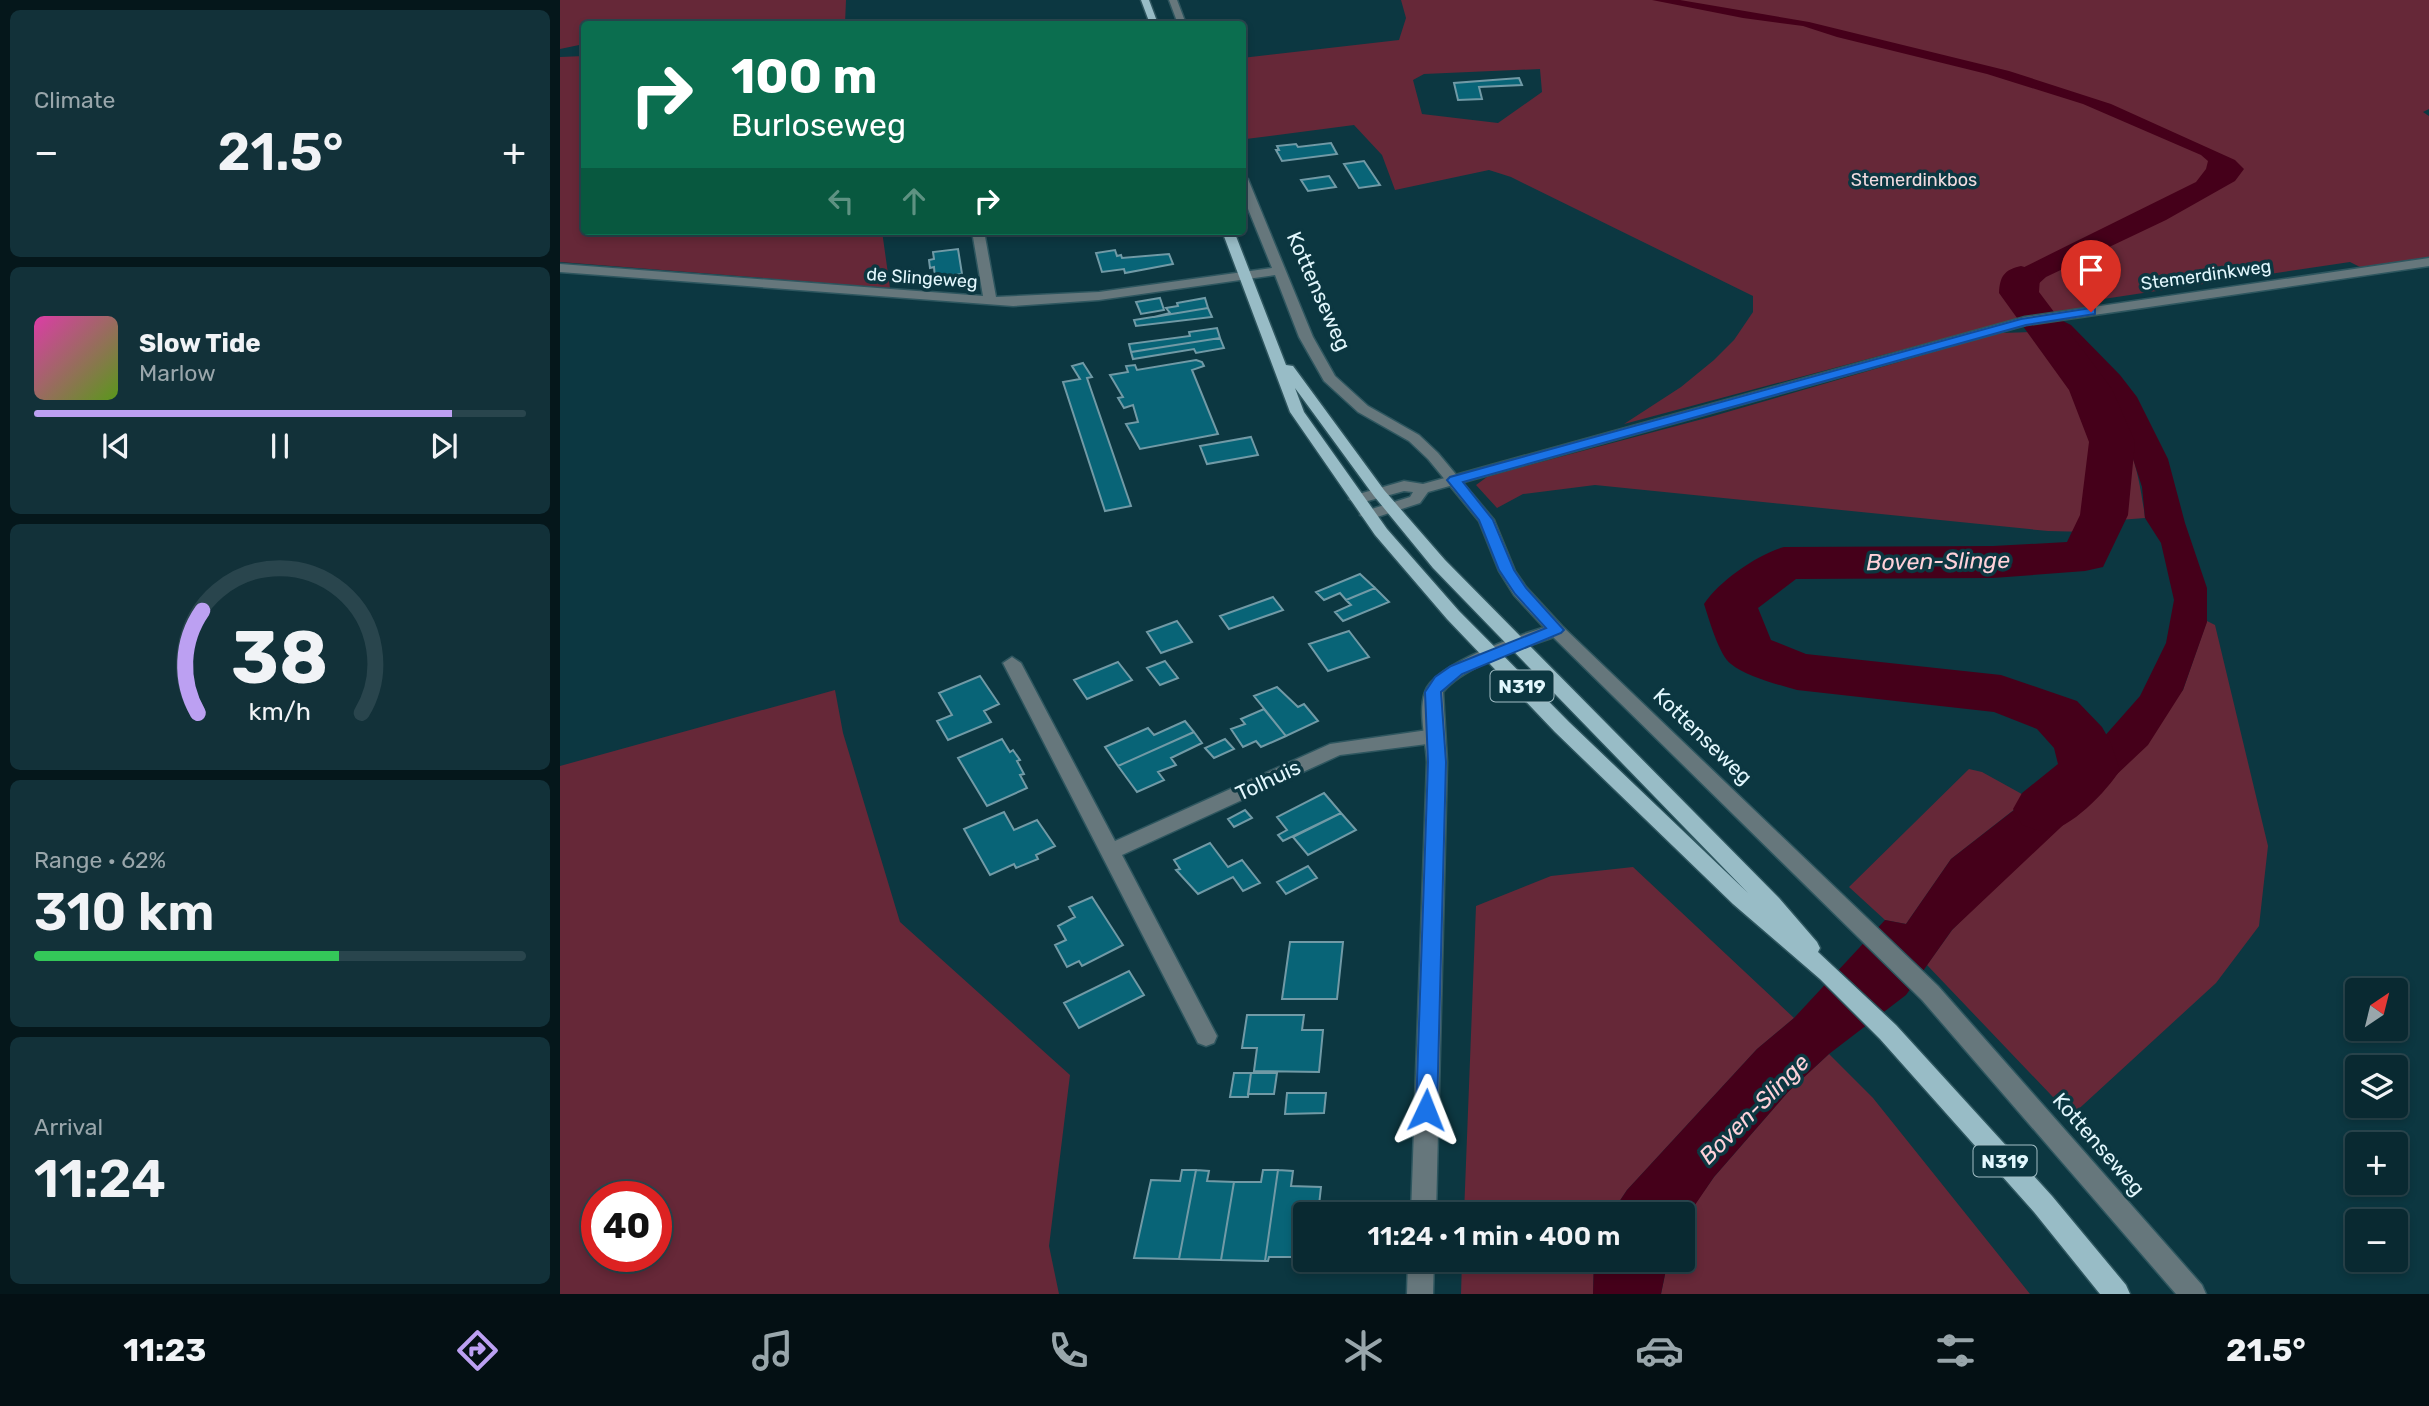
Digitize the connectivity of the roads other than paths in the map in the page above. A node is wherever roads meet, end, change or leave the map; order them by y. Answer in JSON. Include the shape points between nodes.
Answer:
{"nodes":[{"id":1,"x":1145,"y":0,"type":"edge"},
{"id":2,"x":1173,"y":0,"type":"edge"},
{"id":3,"x":1153,"y":21,"type":"edge"},
{"id":4,"x":1181,"y":21,"type":"edge"},
{"id":5,"x":1246,"y":189,"type":"edge"},
{"id":6,"x":979,"y":235,"type":"edge"},
{"id":7,"x":1229,"y":235,"type":"edge"},
{"id":8,"x":2429,"y":262,"type":"edge"},
{"id":9,"x":560,"y":268,"type":"edge"},
{"id":10,"x":1280,"y":271,"type":"junction"},
{"id":11,"x":1244,"y":277,"type":"junction"},
{"id":12,"x":990,"y":300,"type":"junction"},
{"id":13,"x":1275,"y":352,"type":"junction"},
{"id":14,"x":1454,"y":480,"type":"junction"},
{"id":15,"x":1423,"y":489,"type":"junction"},
{"id":16,"x":1379,"y":493,"type":"junction"},
{"id":17,"x":1362,"y":507,"type":"junction"},
{"id":18,"x":1391,"y":508,"type":"junction"},
{"id":19,"x":1556,"y":630,"type":"junction"},
{"id":20,"x":1518,"y":645,"type":"junction"},
{"id":21,"x":1492,"y":656,"type":"junction"},
{"id":22,"x":1012,"y":663,"type":"dead end"},
{"id":23,"x":1435,"y":736,"type":"junction"},
{"id":24,"x":1110,"y":852,"type":"junction"},
{"id":25,"x":1828,"y":973,"type":"junction"},
{"id":26,"x":1206,"y":1036,"type":"dead end"},
{"id":27,"x":1423,"y":1202,"type":"edge"},
{"id":28,"x":1421,"y":1272,"type":"edge"},
{"id":29,"x":1420,"y":1294,"type":"edge"},
{"id":30,"x":2117,"y":1294,"type":"edge"},
{"id":31,"x":2193,"y":1294,"type":"edge"}],
"edges":[{"from":1,"to":3,"type":"main road"},
{"from":2,"to":4,"type":"street"},
{"from":5,"to":10,"type":"street","name":"Kottenseweg"},
{"from":6,"to":12,"type":"street"},
{"from":7,"to":11,"type":"main road","number":"N319"},
{"from":8,"to":14,"type":"street","name":"Stemerdinkweg","via":[[2025,321]]},
{"from":9,"to":12,"type":"street","name":"de Slingeweg"},
{"from":10,"to":11,"type":"street","name":"de Slingeweg"},
{"from":10,"to":14,"type":"street","name":"Kottenseweg","via":[[1306,337],[1329,378],[1363,409],[1414,438]]},
{"from":11,"to":12,"type":"street","name":"de Slingeweg","via":[[1057,301]]},
{"from":11,"to":13,"type":"main road","number":"N319"},
{"from":13,"to":16,"type":"main road","number":"N319"},
{"from":13,"to":17,"type":"main road","number":"N319","via":[[1297,412]]},
{"from":14,"to":15,"type":"street","name":"Stemerdinkweg"},
{"from":14,"to":19,"type":"street","name":"Kottenseweg","via":[[1486,520],[1520,591]]},
{"from":15,"to":16,"type":"street","name":"Stemerdinkweg","via":[[1404,486]]},
{"from":15,"to":18,"type":"street","name":"Stemerdinkweg","via":[[1415,499]]},
{"from":16,"to":17,"type":"street","name":"Stemerdinkweg"},
{"from":16,"to":18,"type":"main road","number":"N319"},
{"from":17,"to":18,"type":"street","name":"Stemerdinkweg"},
{"from":17,"to":21,"type":"main road","number":"N319"},
{"from":18,"to":20,"type":"main road","number":"N319"},
{"from":19,"to":20,"type":"street"},
{"from":19,"to":31,"type":"street","name":"Kottenseweg","via":[[1930,993]]},
{"from":20,"to":21,"type":"street"},
{"from":20,"to":25,"type":"main road","number":"N319","via":[[1772,904]]},
{"from":21,"to":23,"type":"street","via":[[1457,670],[1433,692]]},
{"from":21,"to":25,"type":"main road","number":"N319","via":[[1740,898]]},
{"from":22,"to":24,"type":"street"},
{"from":23,"to":24,"type":"street","name":"Tolhuis","via":[[1337,749]]},
{"from":23,"to":27,"type":"street"},
{"from":24,"to":26,"type":"street"},
{"from":25,"to":30,"type":"main road","number":"N319","via":[[1888,1032],[2043,1204]]},
{"from":28,"to":29,"type":"street"}]}
